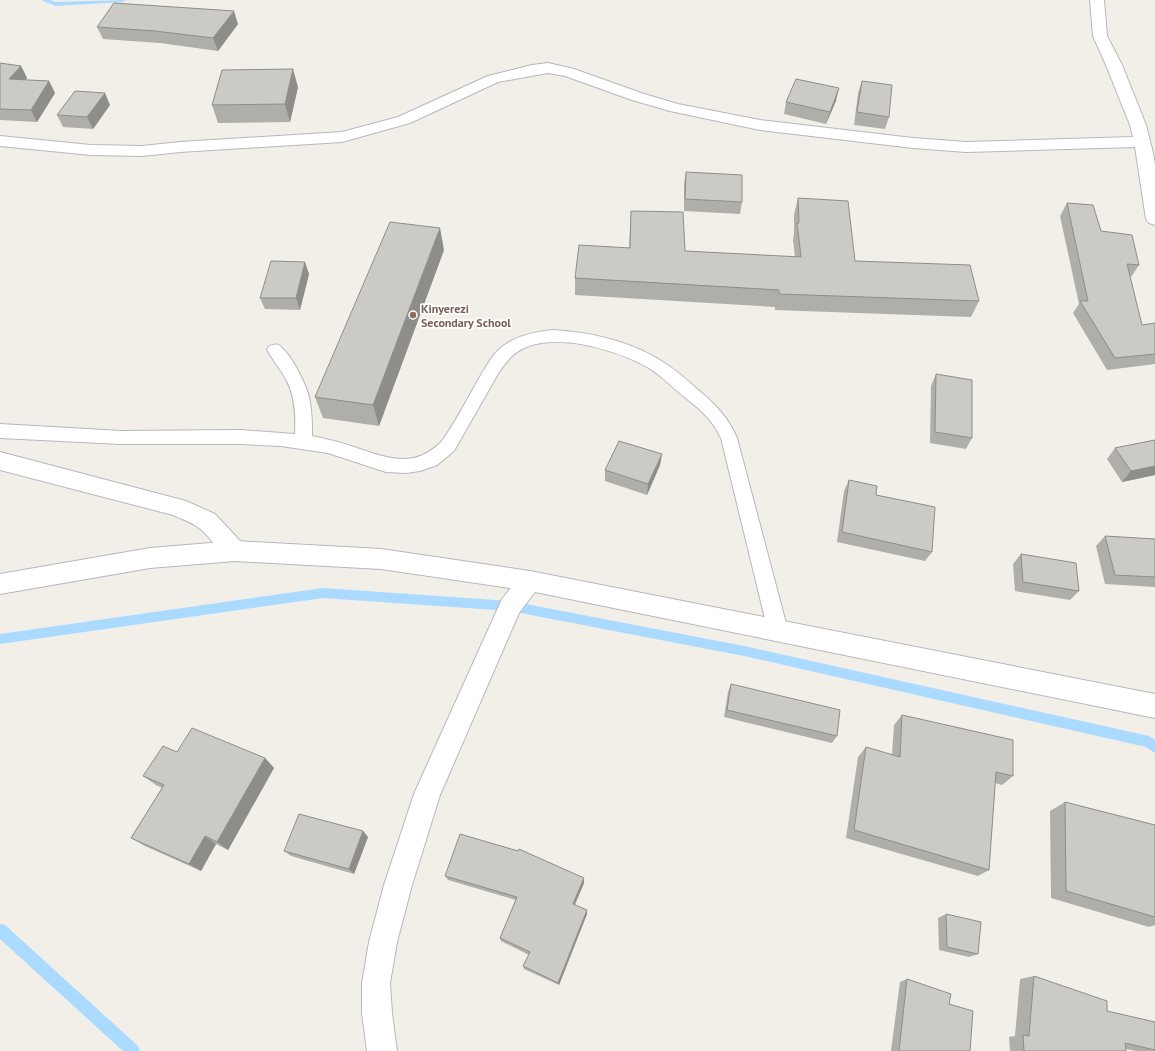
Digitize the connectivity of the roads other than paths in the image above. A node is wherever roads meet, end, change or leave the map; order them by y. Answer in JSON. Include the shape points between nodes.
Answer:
{"nodes":[{"id":1,"x":1097,"y":0,"type":"edge"},
{"id":2,"x":0,"y":141,"type":"edge"},
{"id":3,"x":1142,"y":142,"type":"junction"},
{"id":4,"x":1155,"y":219,"type":"edge"},
{"id":5,"x":275,"y":350,"type":"dead end"},
{"id":6,"x":0,"y":431,"type":"edge"},
{"id":7,"x":303,"y":441,"type":"junction"},
{"id":8,"x":0,"y":461,"type":"edge"},
{"id":9,"x":235,"y":551,"type":"junction"},
{"id":10,"x":530,"y":581,"type":"junction"},
{"id":11,"x":0,"y":584,"type":"edge"},
{"id":12,"x":778,"y":631,"type":"junction"},
{"id":13,"x":1155,"y":706,"type":"edge"},
{"id":14,"x":382,"y":1051,"type":"edge"}],
"edges":[{"from":1,"to":3,"type":"street","via":[[1100,36],[1138,125]]},
{"from":2,"to":3,"type":"street","via":[[91,150],[142,151],[342,138],[404,120],[493,79],[548,68],[569,72],[676,108],[775,127],[966,147]]},
{"from":3,"to":4,"type":"street"},
{"from":5,"to":7,"type":"lane","via":[[295,380],[300,393]]},
{"from":6,"to":7,"type":"lane","via":[[117,438],[231,437]]},
{"from":7,"to":12,"type":"lane","via":[[378,463],[405,467],[418,465],[438,457],[453,441],[471,405],[500,358],[515,345],[532,339],[562,336],[588,339],[649,360],[675,379],[719,418],[726,428]]},
{"from":8,"to":9,"type":"street","via":[[178,507],[207,521]]},
{"from":9,"to":10,"type":"street","via":[[381,559]]},
{"from":9,"to":11,"type":"street","via":[[150,558]]},
{"from":10,"to":12,"type":"street"},
{"from":10,"to":14,"type":"street","via":[[510,606],[427,794],[398,885],[383,942],[376,983]]},
{"from":12,"to":13,"type":"street"}]}
